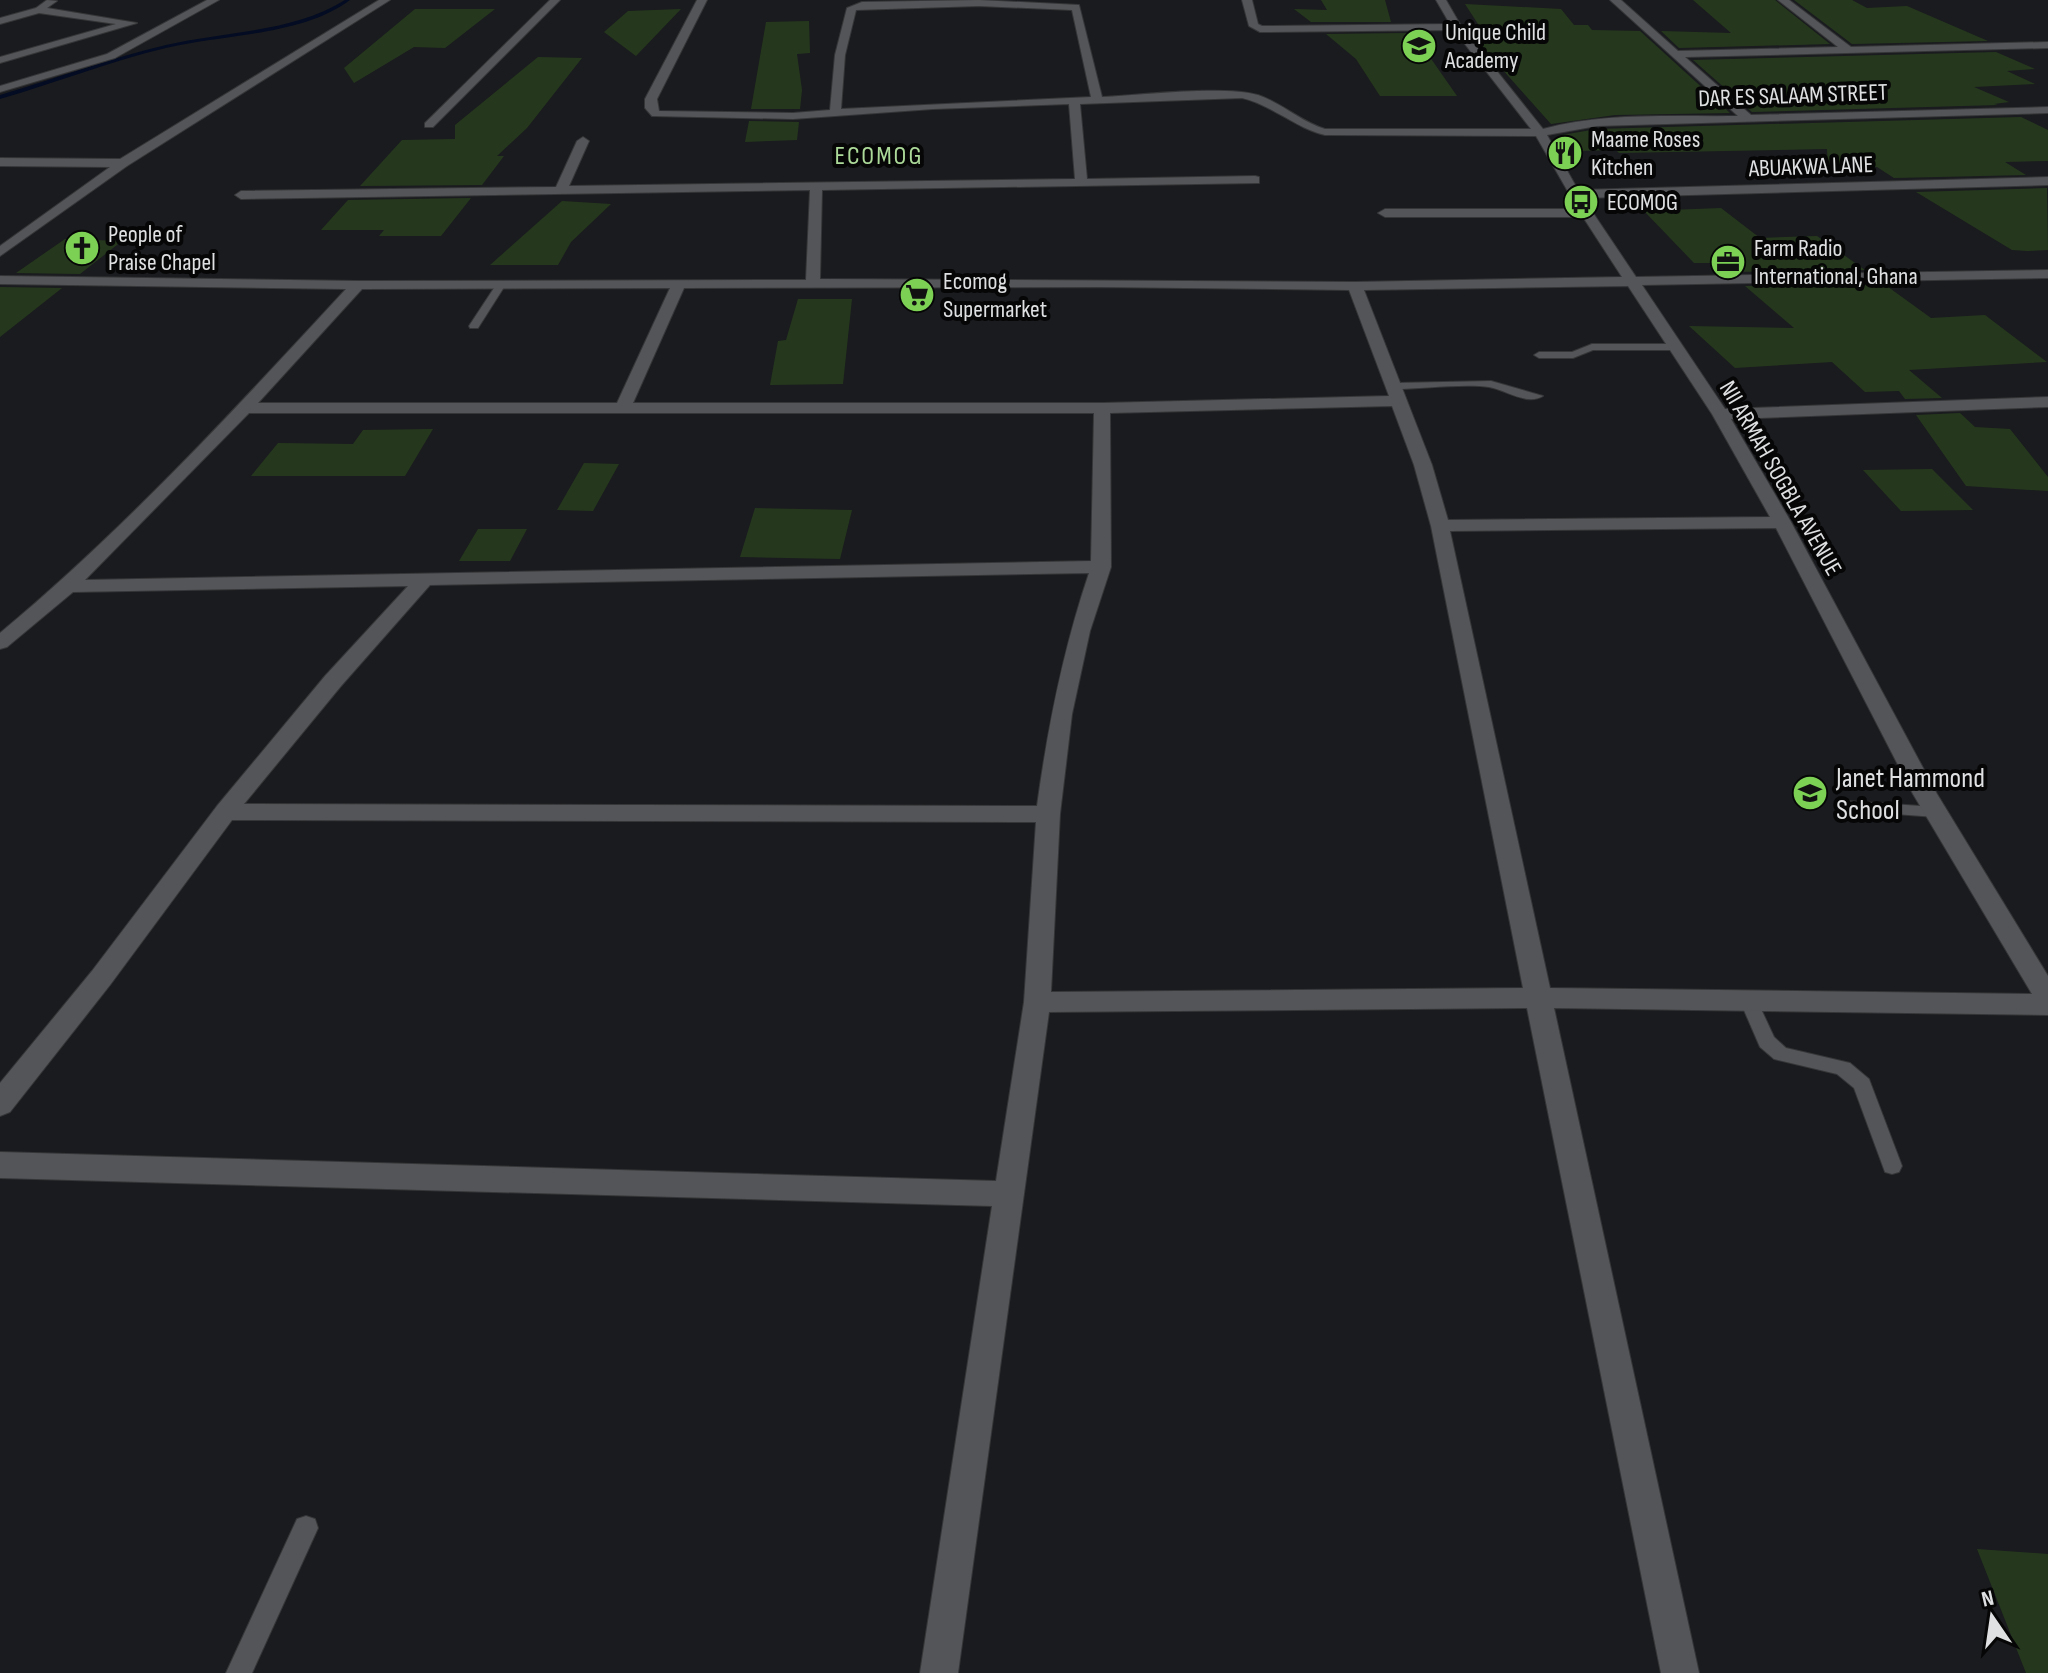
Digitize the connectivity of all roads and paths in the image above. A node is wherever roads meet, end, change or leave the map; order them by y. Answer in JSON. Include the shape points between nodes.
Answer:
{"nodes":[{"id":1,"x":54,"y":0,"type":"edge"},
{"id":2,"x":214,"y":0,"type":"edge"},
{"id":3,"x":385,"y":0,"type":"edge"},
{"id":4,"x":555,"y":0,"type":"edge"},
{"id":5,"x":702,"y":0,"type":"edge"},
{"id":6,"x":1247,"y":0,"type":"edge"},
{"id":7,"x":1441,"y":0,"type":"edge"},
{"id":8,"x":1615,"y":0,"type":"edge"},
{"id":9,"x":1783,"y":0,"type":"edge"},
{"id":10,"x":1049,"y":2,"type":"edge"},
{"id":11,"x":39,"y":10,"type":"junction"},
{"id":12,"x":0,"y":21,"type":"edge"},
{"id":13,"x":132,"y":23,"type":"junction"},
{"id":14,"x":1457,"y":27,"type":"junction"},
{"id":15,"x":167,"y":28,"type":"junction"},
{"id":16,"x":2048,"y":45,"type":"edge"},
{"id":17,"x":1850,"y":51,"type":"junction"},
{"id":18,"x":1678,"y":54,"type":"junction"},
{"id":19,"x":0,"y":60,"type":"edge"},
{"id":20,"x":0,"y":89,"type":"edge"},
{"id":21,"x":1097,"y":99,"type":"junction"},
{"id":22,"x":1074,"y":100,"type":"junction"},
{"id":23,"x":2048,"y":110,"type":"edge"},
{"id":24,"x":835,"y":113,"type":"junction"},
{"id":25,"x":1747,"y":118,"type":"junction"},
{"id":26,"x":429,"y":125,"type":"dead end"},
{"id":27,"x":1540,"y":133,"type":"junction"},
{"id":28,"x":583,"y":141,"type":"dead end"},
{"id":29,"x":0,"y":162,"type":"edge"},
{"id":30,"x":123,"y":163,"type":"junction"},
{"id":31,"x":1255,"y":180,"type":"dead end"},
{"id":32,"x":2048,"y":181,"type":"edge"},
{"id":33,"x":1081,"y":182,"type":"junction"},
{"id":34,"x":816,"y":186,"type":"junction"},
{"id":35,"x":561,"y":190,"type":"junction"},
{"id":36,"x":1574,"y":194,"type":"junction"},
{"id":37,"x":241,"y":195,"type":"dead end"},
{"id":38,"x":1385,"y":213,"type":"dead end"},
{"id":39,"x":1587,"y":213,"type":"junction"},
{"id":40,"x":3,"y":247,"type":"edge"},
{"id":41,"x":2048,"y":274,"type":"edge"},
{"id":42,"x":0,"y":280,"type":"edge"},
{"id":43,"x":813,"y":283,"type":"junction"},
{"id":44,"x":1634,"y":283,"type":"junction"},
{"id":45,"x":501,"y":284,"type":"junction"},
{"id":46,"x":679,"y":284,"type":"junction"},
{"id":47,"x":358,"y":285,"type":"junction"},
{"id":48,"x":1355,"y":286,"type":"junction"},
{"id":49,"x":474,"y":326,"type":"dead end"},
{"id":50,"x":1676,"y":347,"type":"junction"},
{"id":51,"x":1539,"y":355,"type":"dead end"},
{"id":52,"x":1397,"y":394,"type":"junction"},
{"id":53,"x":1538,"y":396,"type":"dead end"},
{"id":54,"x":2048,"y":402,"type":"edge"},
{"id":55,"x":245,"y":408,"type":"junction"},
{"id":56,"x":1102,"y":408,"type":"junction"},
{"id":57,"x":622,"y":409,"type":"junction"},
{"id":58,"x":1720,"y":414,"type":"junction"},
{"id":59,"x":1782,"y":522,"type":"junction"},
{"id":60,"x":1440,"y":526,"type":"junction"},
{"id":61,"x":1101,"y":567,"type":"junction"},
{"id":62,"x":422,"y":582,"type":"junction"},
{"id":63,"x":68,"y":586,"type":"junction"},
{"id":64,"x":0,"y":643,"type":"edge"},
{"id":65,"x":1846,"y":806,"type":"dead end"},
{"id":66,"x":225,"y":812,"type":"junction"},
{"id":67,"x":1936,"y":812,"type":"junction"},
{"id":68,"x":1048,"y":814,"type":"junction"},
{"id":69,"x":2039,"y":969,"type":"edge"},
{"id":70,"x":1539,"y":998,"type":"junction"},
{"id":71,"x":1749,"y":1001,"type":"junction"},
{"id":72,"x":1037,"y":1002,"type":"junction"},
{"id":73,"x":2048,"y":1002,"type":"edge"},
{"id":74,"x":0,"y":1104,"type":"edge"},
{"id":75,"x":0,"y":1165,"type":"edge"},
{"id":76,"x":1892,"y":1166,"type":"dead end"},
{"id":77,"x":1011,"y":1194,"type":"junction"},
{"id":78,"x":306,"y":1528,"type":"dead end"},
{"id":79,"x":239,"y":1673,"type":"edge"},
{"id":80,"x":939,"y":1673,"type":"edge"},
{"id":81,"x":1680,"y":1673,"type":"edge"}],
"edges":[{"from":1,"to":11,"type":"street"},
{"from":2,"to":15,"type":"street"},
{"from":3,"to":30,"type":"street"},
{"from":4,"to":26,"type":"street"},
{"from":5,"to":24,"type":"street","name":"DAR ES SALAAM STREET","via":[[651,99],[656,114]]},
{"from":6,"to":14,"type":"street","via":[[1254,26],[1260,29]]},
{"from":7,"to":14,"type":"street","name":"NII ARMAH SOGBLA AVENUE"},
{"from":8,"to":18,"type":"street"},
{"from":9,"to":17,"type":"street"},
{"from":10,"to":21,"type":"street","via":[[1078,8]]},
{"from":10,"to":24,"type":"street","via":[[852,8],[840,55]]},
{"from":11,"to":12,"type":"street"},
{"from":11,"to":13,"type":"street"},
{"from":13,"to":15,"type":"street"},
{"from":13,"to":19,"type":"street"},
{"from":14,"to":27,"type":"street","name":"NII ARMAH SOGBLA AVENUE"},
{"from":15,"to":20,"type":"street","via":[[111,56]]},
{"from":16,"to":17,"type":"street"},
{"from":17,"to":18,"type":"street"},
{"from":18,"to":25,"type":"street"},
{"from":21,"to":22,"type":"street","name":"DAR ES SALAAM STREET"},
{"from":21,"to":27,"type":"street","name":"DAR ES SALAAM STREET","via":[[1257,97],[1301,125],[1325,132]]},
{"from":22,"to":24,"type":"street","name":"DAR ES SALAAM STREET"},
{"from":22,"to":33,"type":"street"},
{"from":23,"to":25,"type":"street","name":"DAR ES SALAAM STREET"},
{"from":25,"to":27,"type":"street","name":"DAR ES SALAAM STREET","via":[[1583,124]]},
{"from":27,"to":36,"type":"street","name":"NII ARMAH SOGBLA AVENUE"},
{"from":28,"to":35,"type":"street"},
{"from":29,"to":30,"type":"street"},
{"from":30,"to":40,"type":"street"},
{"from":31,"to":33,"type":"street"},
{"from":32,"to":36,"type":"street","name":"ABUAKWA LANE"},
{"from":33,"to":34,"type":"street"},
{"from":34,"to":35,"type":"street"},
{"from":34,"to":43,"type":"street"},
{"from":35,"to":37,"type":"street"},
{"from":36,"to":39,"type":"street","name":"NII ARMAH SOGBLA AVENUE"},
{"from":38,"to":39,"type":"street"},
{"from":39,"to":44,"type":"street","name":"NII ARMAH SOGBLA AVENUE"},
{"from":41,"to":44,"type":"street"},
{"from":42,"to":47,"type":"street"},
{"from":43,"to":46,"type":"street"},
{"from":43,"to":48,"type":"street"},
{"from":44,"to":48,"type":"street"},
{"from":44,"to":50,"type":"street","name":"NII ARMAH SOGBLA AVENUE"},
{"from":45,"to":46,"type":"street"},
{"from":45,"to":47,"type":"street"},
{"from":45,"to":49,"type":"lane"},
{"from":46,"to":57,"type":"street"},
{"from":47,"to":55,"type":"street"},
{"from":48,"to":52,"type":"street"},
{"from":50,"to":51,"type":"lane","via":[[1592,347],[1573,355]]},
{"from":50,"to":58,"type":"street","name":"NII ARMAH SOGBLA AVENUE"},
{"from":52,"to":53,"type":"lane","via":[[1491,384]]},
{"from":52,"to":56,"type":"street"},
{"from":52,"to":60,"type":"street"},
{"from":54,"to":58,"type":"street"},
{"from":55,"to":57,"type":"street"},
{"from":55,"to":63,"type":"street"},
{"from":56,"to":57,"type":"street"},
{"from":56,"to":61,"type":"street"},
{"from":58,"to":59,"type":"street","name":"NII ARMAH SOGBLA AVENUE"},
{"from":59,"to":60,"type":"street"},
{"from":59,"to":67,"type":"street","name":"NII ARMAH SOGBLA AVENUE"},
{"from":60,"to":70,"type":"street"},
{"from":61,"to":62,"type":"street"},
{"from":61,"to":68,"type":"street","via":[[1064,700]]},
{"from":62,"to":63,"type":"street"},
{"from":62,"to":66,"type":"street"},
{"from":63,"to":64,"type":"street"},
{"from":65,"to":67,"type":"lane"},
{"from":66,"to":68,"type":"street"},
{"from":66,"to":74,"type":"street"},
{"from":67,"to":69,"type":"street","name":"NII ARMAH SOGBLA AVENUE"},
{"from":68,"to":72,"type":"street"},
{"from":69,"to":73,"type":"street","name":"NII ARMAH SOGBLA AVENUE"},
{"from":70,"to":71,"type":"street"},
{"from":70,"to":72,"type":"street"},
{"from":70,"to":81,"type":"street"},
{"from":71,"to":73,"type":"street"},
{"from":71,"to":76,"type":"lane","via":[[1767,1042],[1781,1054],[1843,1068],[1862,1084]]},
{"from":72,"to":77,"type":"street"},
{"from":75,"to":77,"type":"street"},
{"from":77,"to":80,"type":"street"},
{"from":78,"to":79,"type":"lane"}]}
